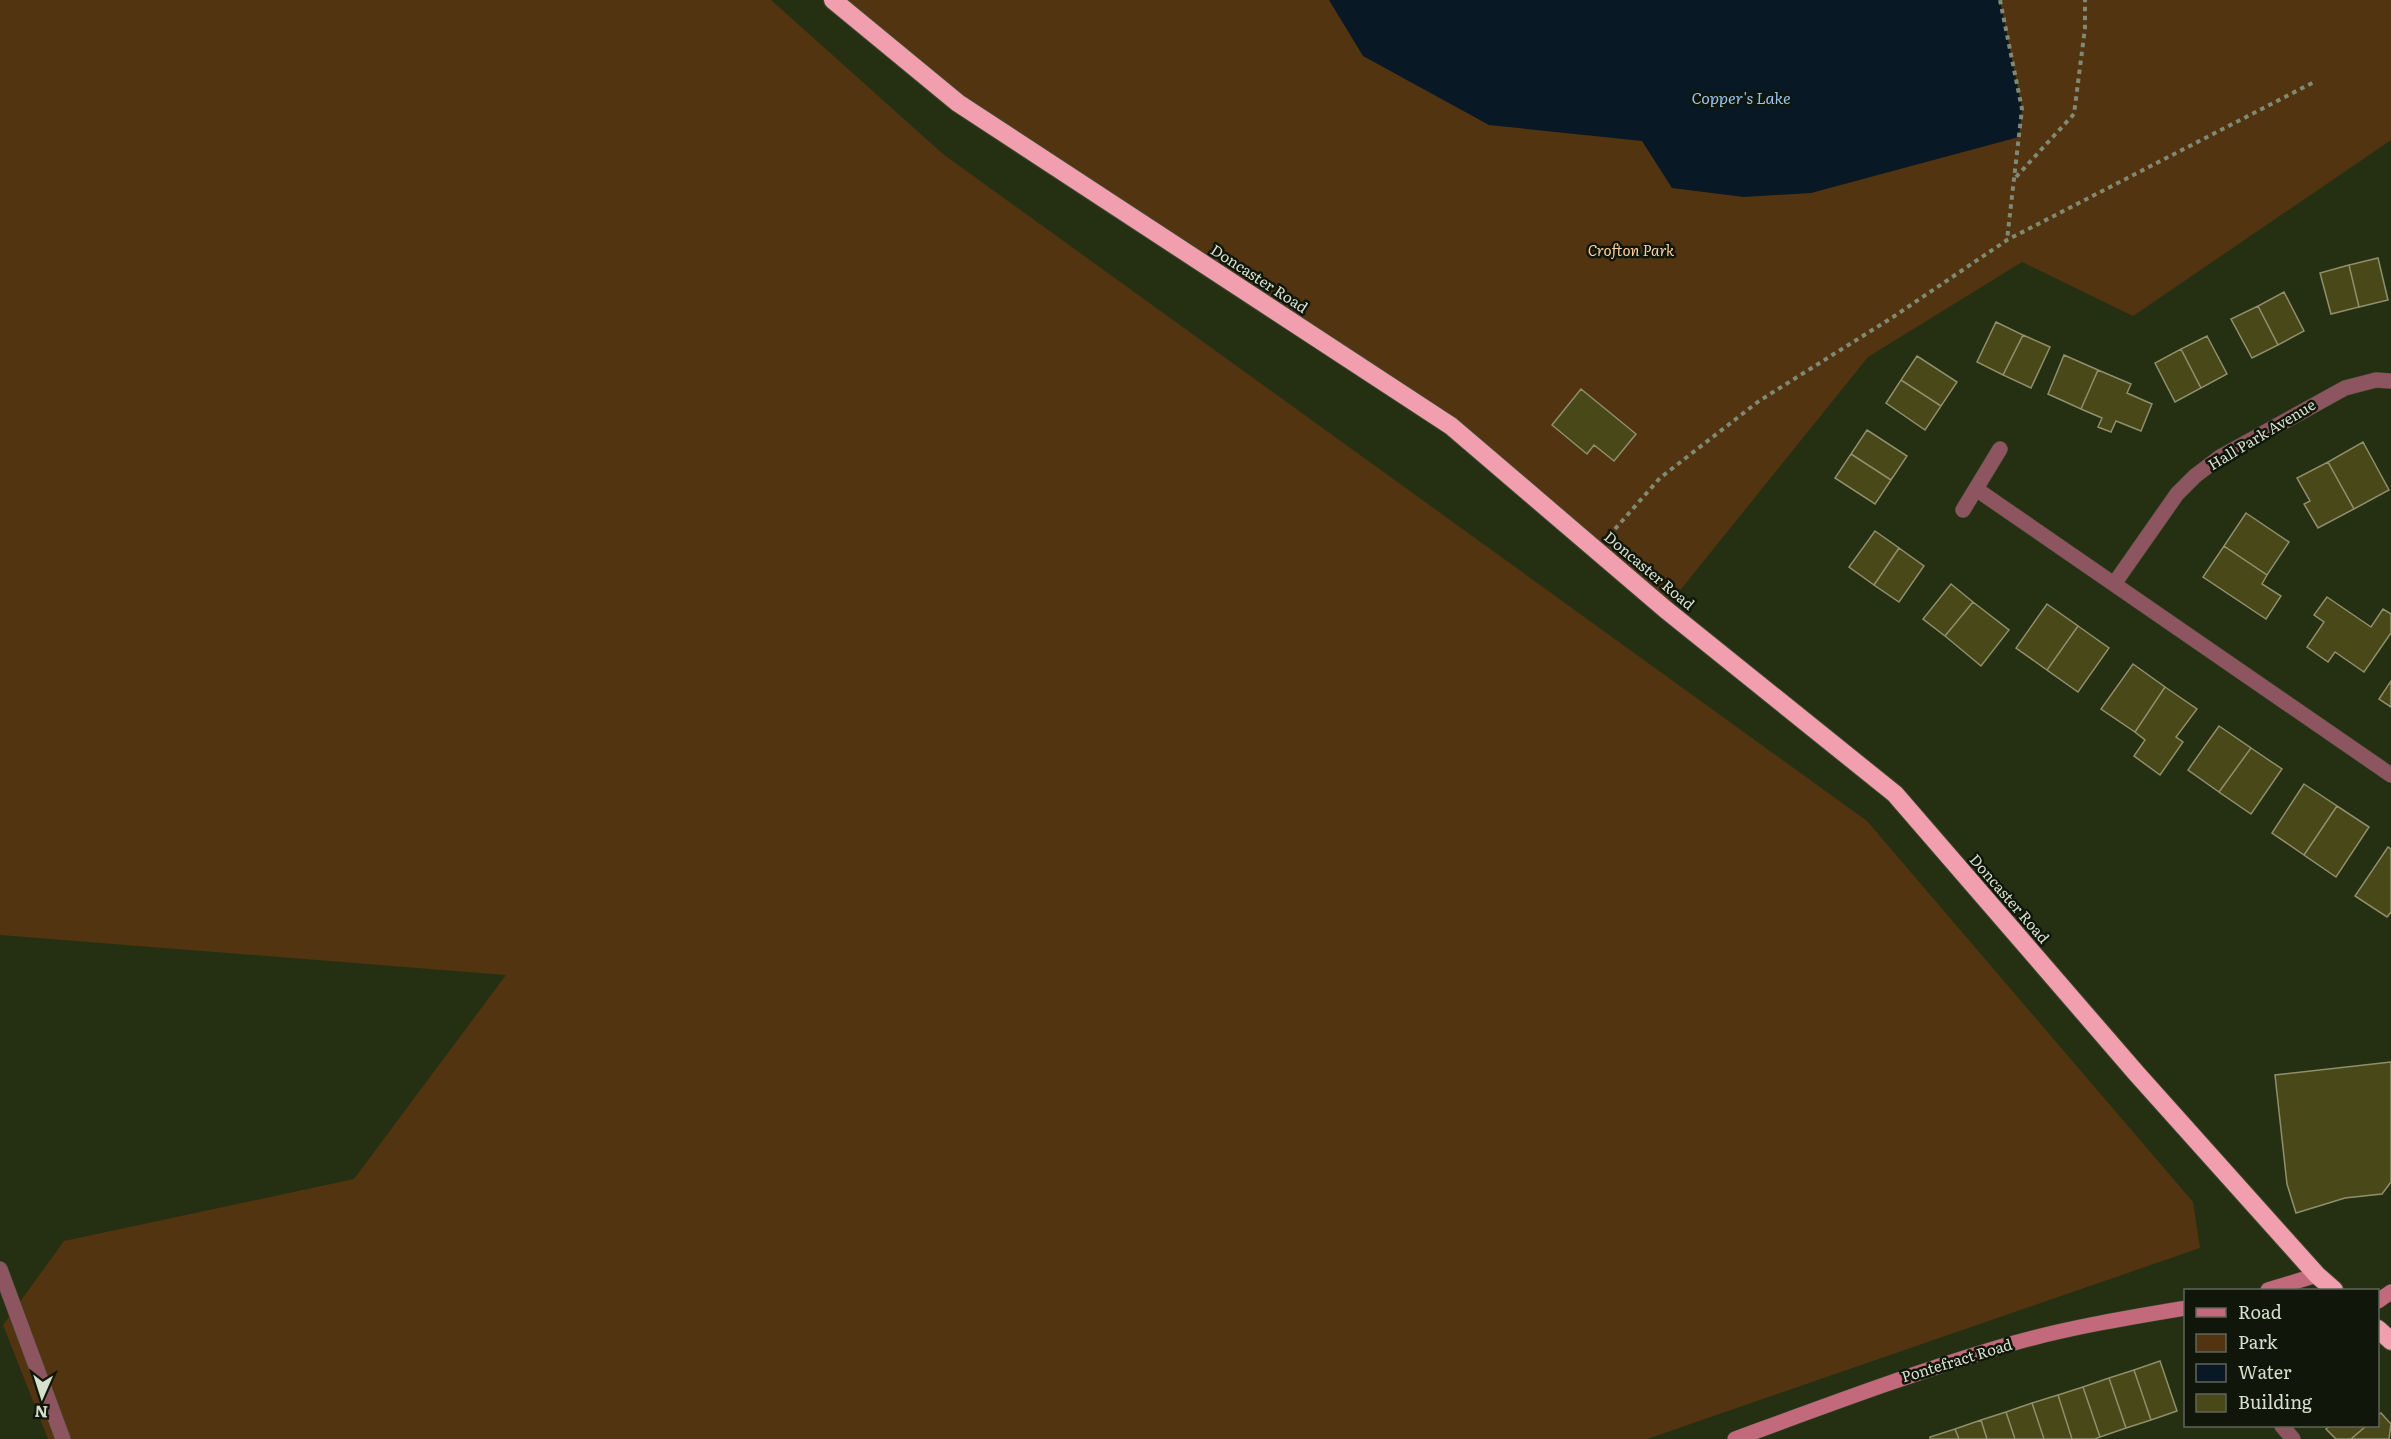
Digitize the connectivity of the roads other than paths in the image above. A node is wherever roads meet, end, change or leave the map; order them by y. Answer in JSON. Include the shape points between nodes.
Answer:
{"nodes":[{"id":1,"x":833,"y":0,"type":"edge"},
{"id":2,"x":2391,"y":381,"type":"edge"},
{"id":3,"x":2000,"y":450,"type":"dead end"},
{"id":4,"x":1976,"y":489,"type":"junction"},
{"id":5,"x":1964,"y":510,"type":"dead end"},
{"id":6,"x":2114,"y":584,"type":"junction"},
{"id":7,"x":2391,"y":775,"type":"edge"},
{"id":8,"x":0,"y":1269,"type":"edge"},
{"id":9,"x":2317,"y":1275,"type":"junction"},
{"id":10,"x":2271,"y":1289,"type":"edge"},
{"id":11,"x":2333,"y":1289,"type":"edge"},
{"id":12,"x":2184,"y":1308,"type":"edge"},
{"id":13,"x":2379,"y":1330,"type":"edge"},
{"id":14,"x":2391,"y":1341,"type":"edge"},
{"id":15,"x":2284,"y":1427,"type":"edge"},
{"id":16,"x":63,"y":1439,"type":"edge"},
{"id":17,"x":1735,"y":1439,"type":"edge"},
{"id":18,"x":2293,"y":1439,"type":"edge"}],
"edges":[{"from":1,"to":9,"type":"highway","name":"Doncaster Road","via":[[958,103],[1451,426],[1597,551],[1895,794]]},
{"from":2,"to":6,"type":"street","name":"Hall Park Avenue","via":[[2376,380],[2345,388],[2220,457],[2177,494]]},
{"from":3,"to":4,"type":"street"},
{"from":4,"to":5,"type":"street"},
{"from":4,"to":6,"type":"street"},
{"from":6,"to":7,"type":"street"},
{"from":8,"to":16,"type":"street"},
{"from":9,"to":10,"type":"main road"},
{"from":9,"to":11,"type":"highway","name":"Doncaster Road"},
{"from":12,"to":17,"type":"main road","name":"Pontefract Road","via":[[2009,1344],[1900,1378]]},
{"from":13,"to":14,"type":"highway"},
{"from":15,"to":18,"type":"street"}]}
